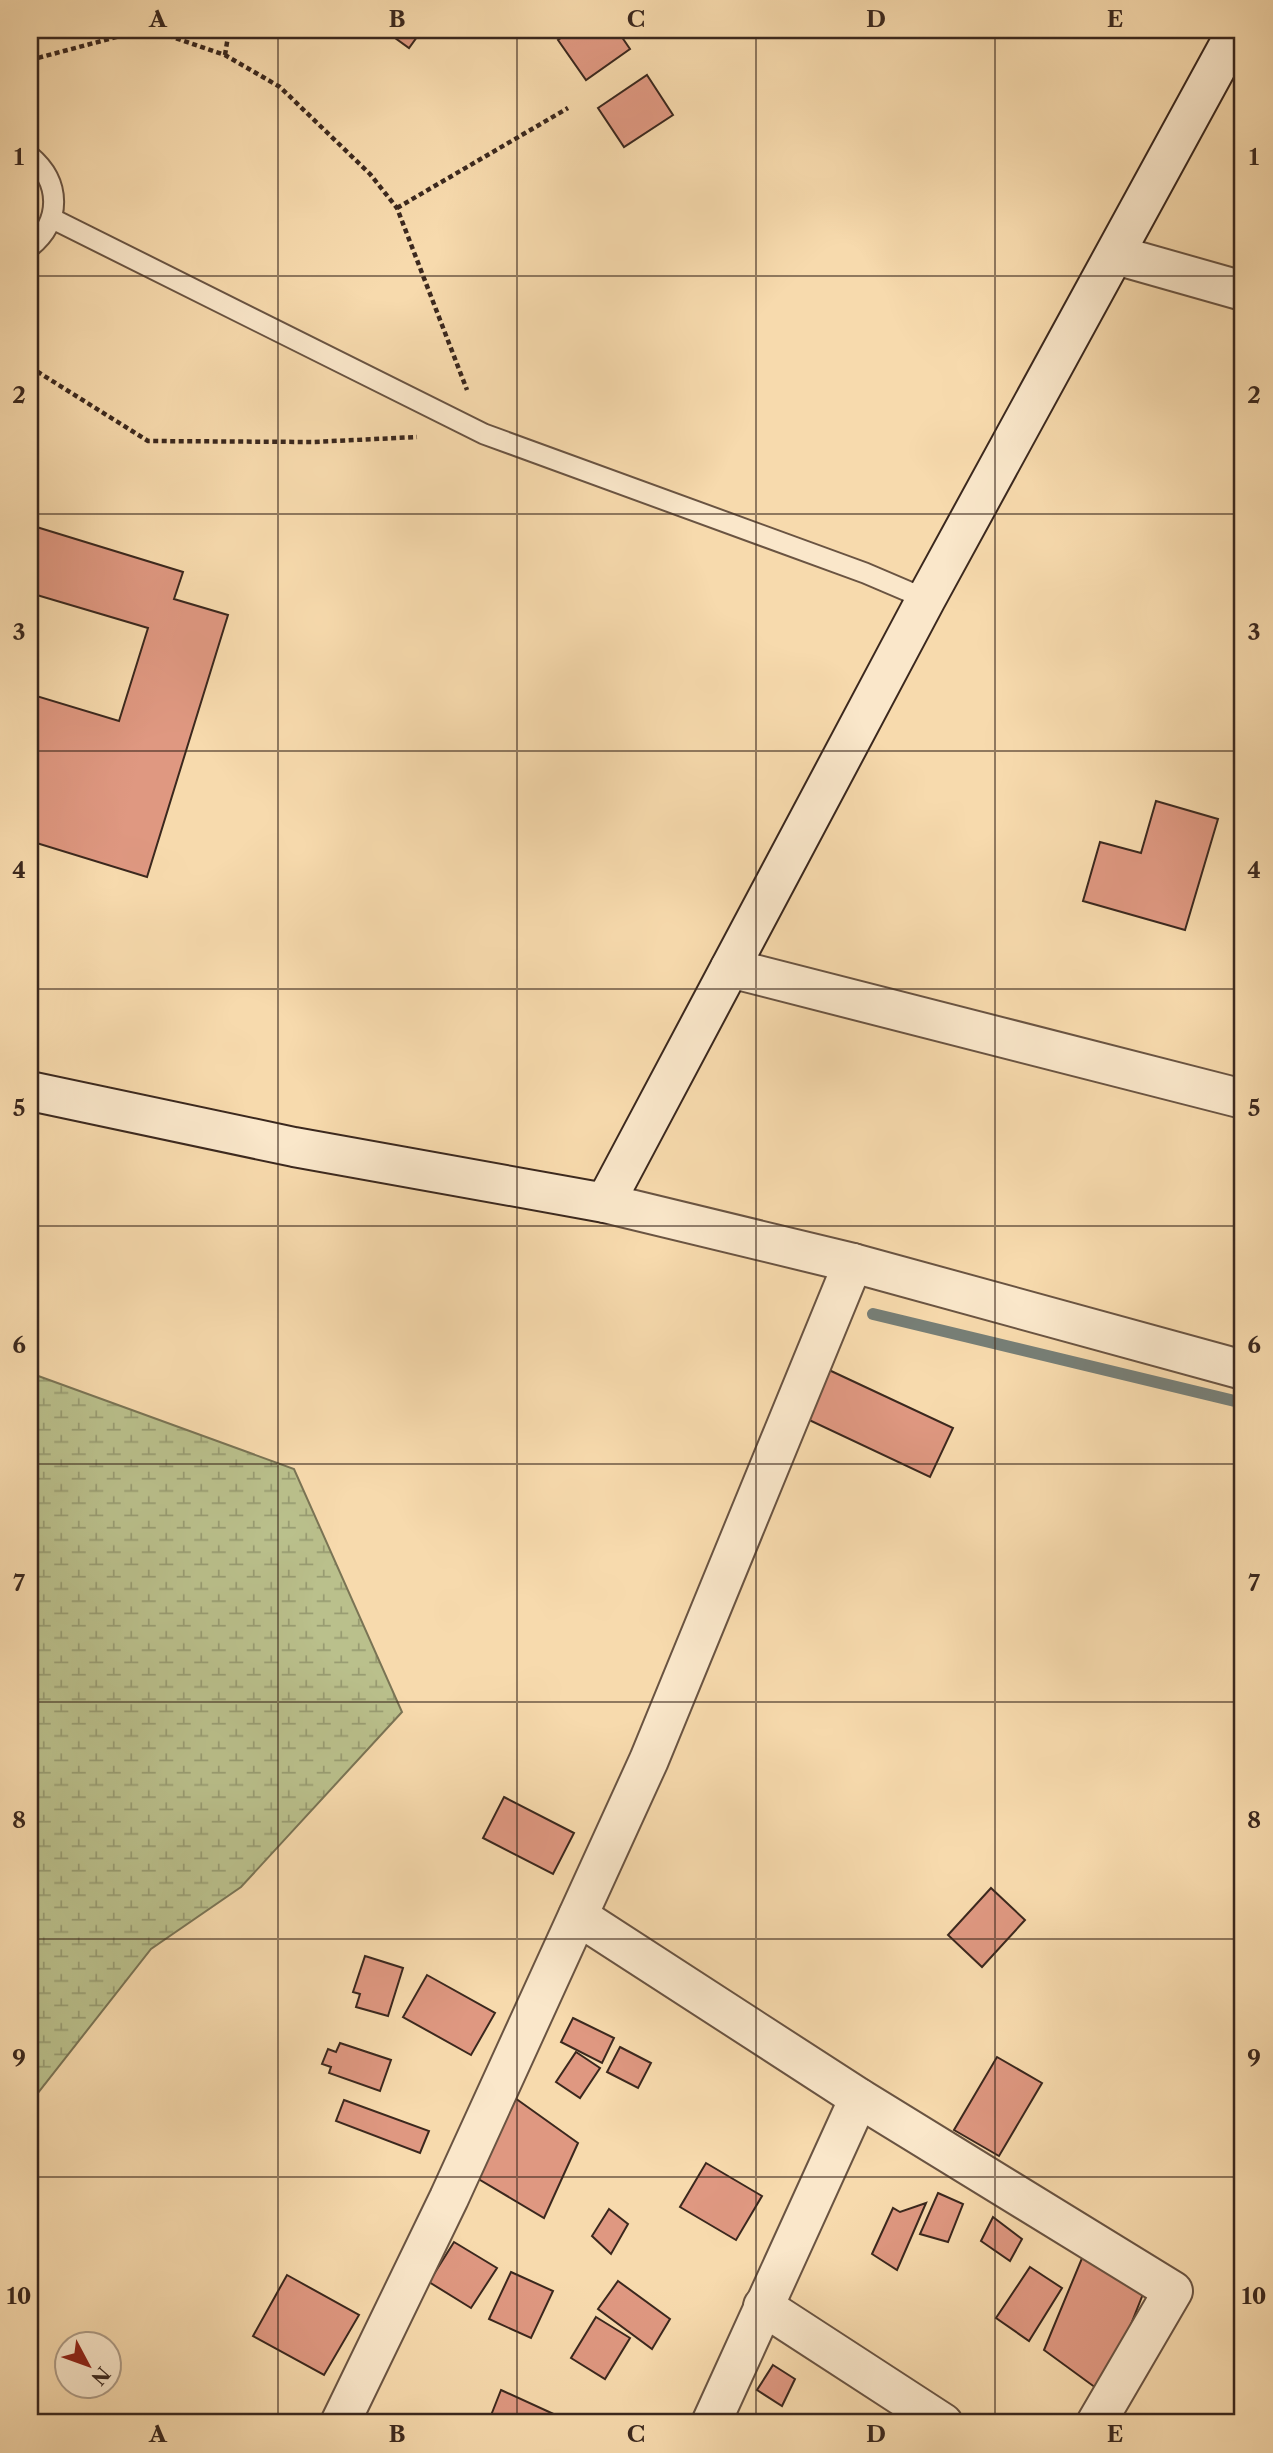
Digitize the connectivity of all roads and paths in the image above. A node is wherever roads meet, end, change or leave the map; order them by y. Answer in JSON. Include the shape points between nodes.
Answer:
{"nodes":[{"id":1,"x":143,"y":30,"type":"edge"},
{"id":2,"x":152,"y":30,"type":"edge"},
{"id":3,"x":229,"y":30,"type":"edge"},
{"id":4,"x":1237,"y":30,"type":"edge"},
{"id":5,"x":225,"y":55,"type":"junction"},
{"id":6,"x":30,"y":58,"type":"edge"},
{"id":7,"x":568,"y":108,"type":"dead end"},
{"id":8,"x":30,"y":156,"type":"edge"},
{"id":9,"x":397,"y":208,"type":"junction"},
{"id":10,"x":52,"y":219,"type":"junction"},
{"id":11,"x":30,"y":247,"type":"edge"},
{"id":12,"x":1116,"y":254,"type":"junction"},
{"id":13,"x":1243,"y":291,"type":"edge"},
{"id":14,"x":30,"y":367,"type":"edge"},
{"id":15,"x":484,"y":434,"type":"junction"},
{"id":16,"x":418,"y":437,"type":"dead end"},
{"id":17,"x":926,"y":599,"type":"junction"},
{"id":18,"x":730,"y":968,"type":"junction"},
{"id":19,"x":30,"y":1091,"type":"edge"},
{"id":20,"x":1243,"y":1099,"type":"edge"},
{"id":21,"x":605,"y":1203,"type":"junction"},
{"id":22,"x":853,"y":1263,"type":"junction"},
{"id":23,"x":1243,"y":1370,"type":"edge"},
{"id":24,"x":578,"y":1916,"type":"junction"},
{"id":25,"x":859,"y":2098,"type":"junction"},
{"id":26,"x":762,"y":2306,"type":"junction"},
{"id":27,"x":340,"y":2423,"type":"edge"},
{"id":28,"x":711,"y":2423,"type":"edge"},
{"id":29,"x":943,"y":2423,"type":"edge"},
{"id":30,"x":1096,"y":2423,"type":"edge"}],
"edges":[{"from":1,"to":6,"type":"path"},
{"from":2,"to":5,"type":"path"},
{"from":3,"to":5,"type":"path"},
{"from":4,"to":12,"type":"street"},
{"from":5,"to":9,"type":"path","via":[[281,87],[370,174]]},
{"from":7,"to":9,"type":"path"},
{"from":8,"to":10,"type":"lane","via":[[50,178],[55,206]]},
{"from":9,"to":15,"type":"path"},
{"from":10,"to":11,"type":"lane"},
{"from":10,"to":15,"type":"lane"},
{"from":12,"to":13,"type":"street"},
{"from":12,"to":17,"type":"street"},
{"from":14,"to":16,"type":"path","via":[[148,441]]},
{"from":15,"to":17,"type":"lane"},
{"from":17,"to":18,"type":"street"},
{"from":18,"to":20,"type":"street"},
{"from":18,"to":21,"type":"street"},
{"from":19,"to":21,"type":"street","via":[[294,1147]]},
{"from":21,"to":22,"type":"street"},
{"from":22,"to":23,"type":"street"},
{"from":22,"to":24,"type":"street","via":[[649,1760]]},
{"from":24,"to":25,"type":"street"},
{"from":24,"to":27,"type":"street"},
{"from":25,"to":26,"type":"street"},
{"from":25,"to":30,"type":"street","via":[[1173,2291]]},
{"from":26,"to":28,"type":"street"},
{"from":26,"to":29,"type":"street"}]}
